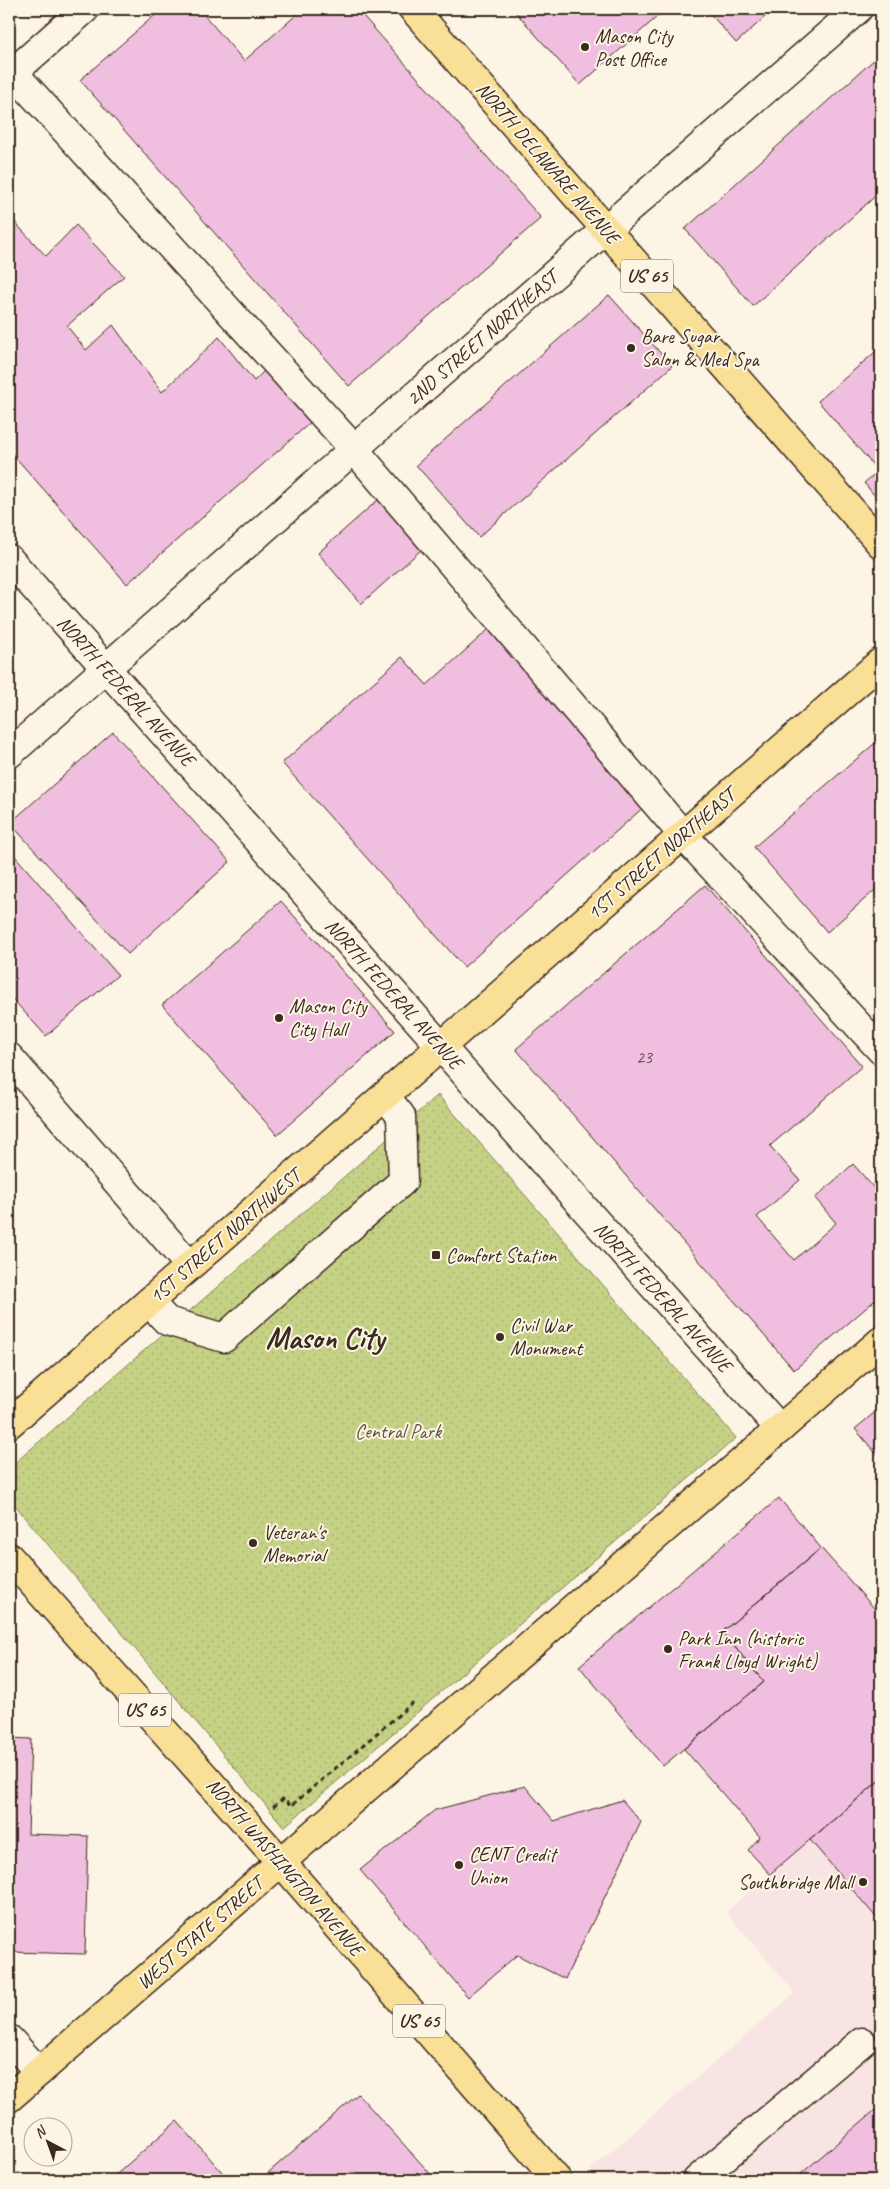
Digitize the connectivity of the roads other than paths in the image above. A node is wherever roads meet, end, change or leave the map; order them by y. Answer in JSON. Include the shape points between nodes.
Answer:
{"nodes":[{"id":1,"x":86,"y":9,"type":"edge"},
{"id":2,"x":413,"y":9,"type":"edge"},
{"id":3,"x":858,"y":9,"type":"edge"},
{"id":4,"x":10,"y":72,"type":"edge"},
{"id":5,"x":606,"y":230,"type":"junction"},
{"id":6,"x":354,"y":449,"type":"junction"},
{"id":7,"x":881,"y":544,"type":"edge"},
{"id":8,"x":9,"y":559,"type":"edge"},
{"id":9,"x":881,"y":662,"type":"edge"},
{"id":10,"x":106,"y":669,"type":"junction"},
{"id":11,"x":9,"y":754,"type":"edge"},
{"id":12,"x":683,"y":835,"type":"junction"},
{"id":13,"x":441,"y":1047,"type":"junction"},
{"id":14,"x":881,"y":1050,"type":"edge"},
{"id":15,"x":9,"y":1057,"type":"edge"},
{"id":16,"x":385,"y":1096,"type":"junction"},
{"id":17,"x":190,"y":1266,"type":"junction"},
{"id":18,"x":149,"y":1302,"type":"junction"},
{"id":19,"x":881,"y":1341,"type":"edge"},
{"id":20,"x":9,"y":1424,"type":"edge"},
{"id":21,"x":780,"y":1429,"type":"junction"},
{"id":22,"x":9,"y":1557,"type":"edge"},
{"id":23,"x":281,"y":1862,"type":"junction"},
{"id":24,"x":9,"y":2039,"type":"edge"},
{"id":25,"x":862,"y":2042,"type":"dead end"},
{"id":26,"x":39,"y":2072,"type":"junction"},
{"id":27,"x":9,"y":2098,"type":"edge"},
{"id":28,"x":557,"y":2180,"type":"edge"},
{"id":29,"x":697,"y":2180,"type":"edge"}],
"edges":[{"from":1,"to":4,"type":"street"},
{"from":2,"to":5,"type":"main road","name":"NORTH DELAWARE AVENUE","number":"US 65"},
{"from":3,"to":5,"type":"street","name":"2ND STREET NORTHEAST"},
{"from":4,"to":6,"type":"street"},
{"from":5,"to":6,"type":"street","name":"2ND STREET NORTHEAST"},
{"from":5,"to":7,"type":"main road","name":"NORTH DELAWARE AVENUE","number":"US 65"},
{"from":6,"to":10,"type":"street","name":"2ND STREET NORTHEAST"},
{"from":6,"to":12,"type":"street"},
{"from":8,"to":10,"type":"street","name":"NORTH FEDERAL AVENUE"},
{"from":9,"to":12,"type":"main road","name":"1ST STREET NORTHEAST"},
{"from":10,"to":11,"type":"street","name":"2ND STREET NORTHEAST"},
{"from":10,"to":13,"type":"street","name":"NORTH FEDERAL AVENUE"},
{"from":12,"to":13,"type":"main road","name":"1ST STREET NORTHEAST"},
{"from":12,"to":14,"type":"street"},
{"from":13,"to":16,"type":"main road","name":"1ST STREET NORTHWEST"},
{"from":13,"to":21,"type":"street","name":"NORTH FEDERAL AVENUE"},
{"from":15,"to":17,"type":"street"},
{"from":16,"to":17,"type":"main road","name":"1ST STREET NORTHWEST"},
{"from":16,"to":18,"type":"street","via":[[401,1116],[403,1182],[224,1338],[167,1321]]},
{"from":17,"to":18,"type":"main road","name":"1ST STREET NORTHWEST"},
{"from":18,"to":20,"type":"main road","name":"1ST STREET NORTHWEST"},
{"from":19,"to":21,"type":"main road","name":"WEST STATE STREET"},
{"from":21,"to":23,"type":"main road","name":"WEST STATE STREET"},
{"from":22,"to":23,"type":"main road","name":"NORTH WASHINGTON AVENUE","number":"US 65"},
{"from":23,"to":26,"type":"main road","name":"WEST STATE STREET"},
{"from":23,"to":28,"type":"main road","name":"NORTH WASHINGTON AVENUE","number":"US 65"},
{"from":24,"to":26,"type":"street"},
{"from":25,"to":29,"type":"street"},
{"from":26,"to":27,"type":"main road","name":"WEST STATE STREET"}]}
